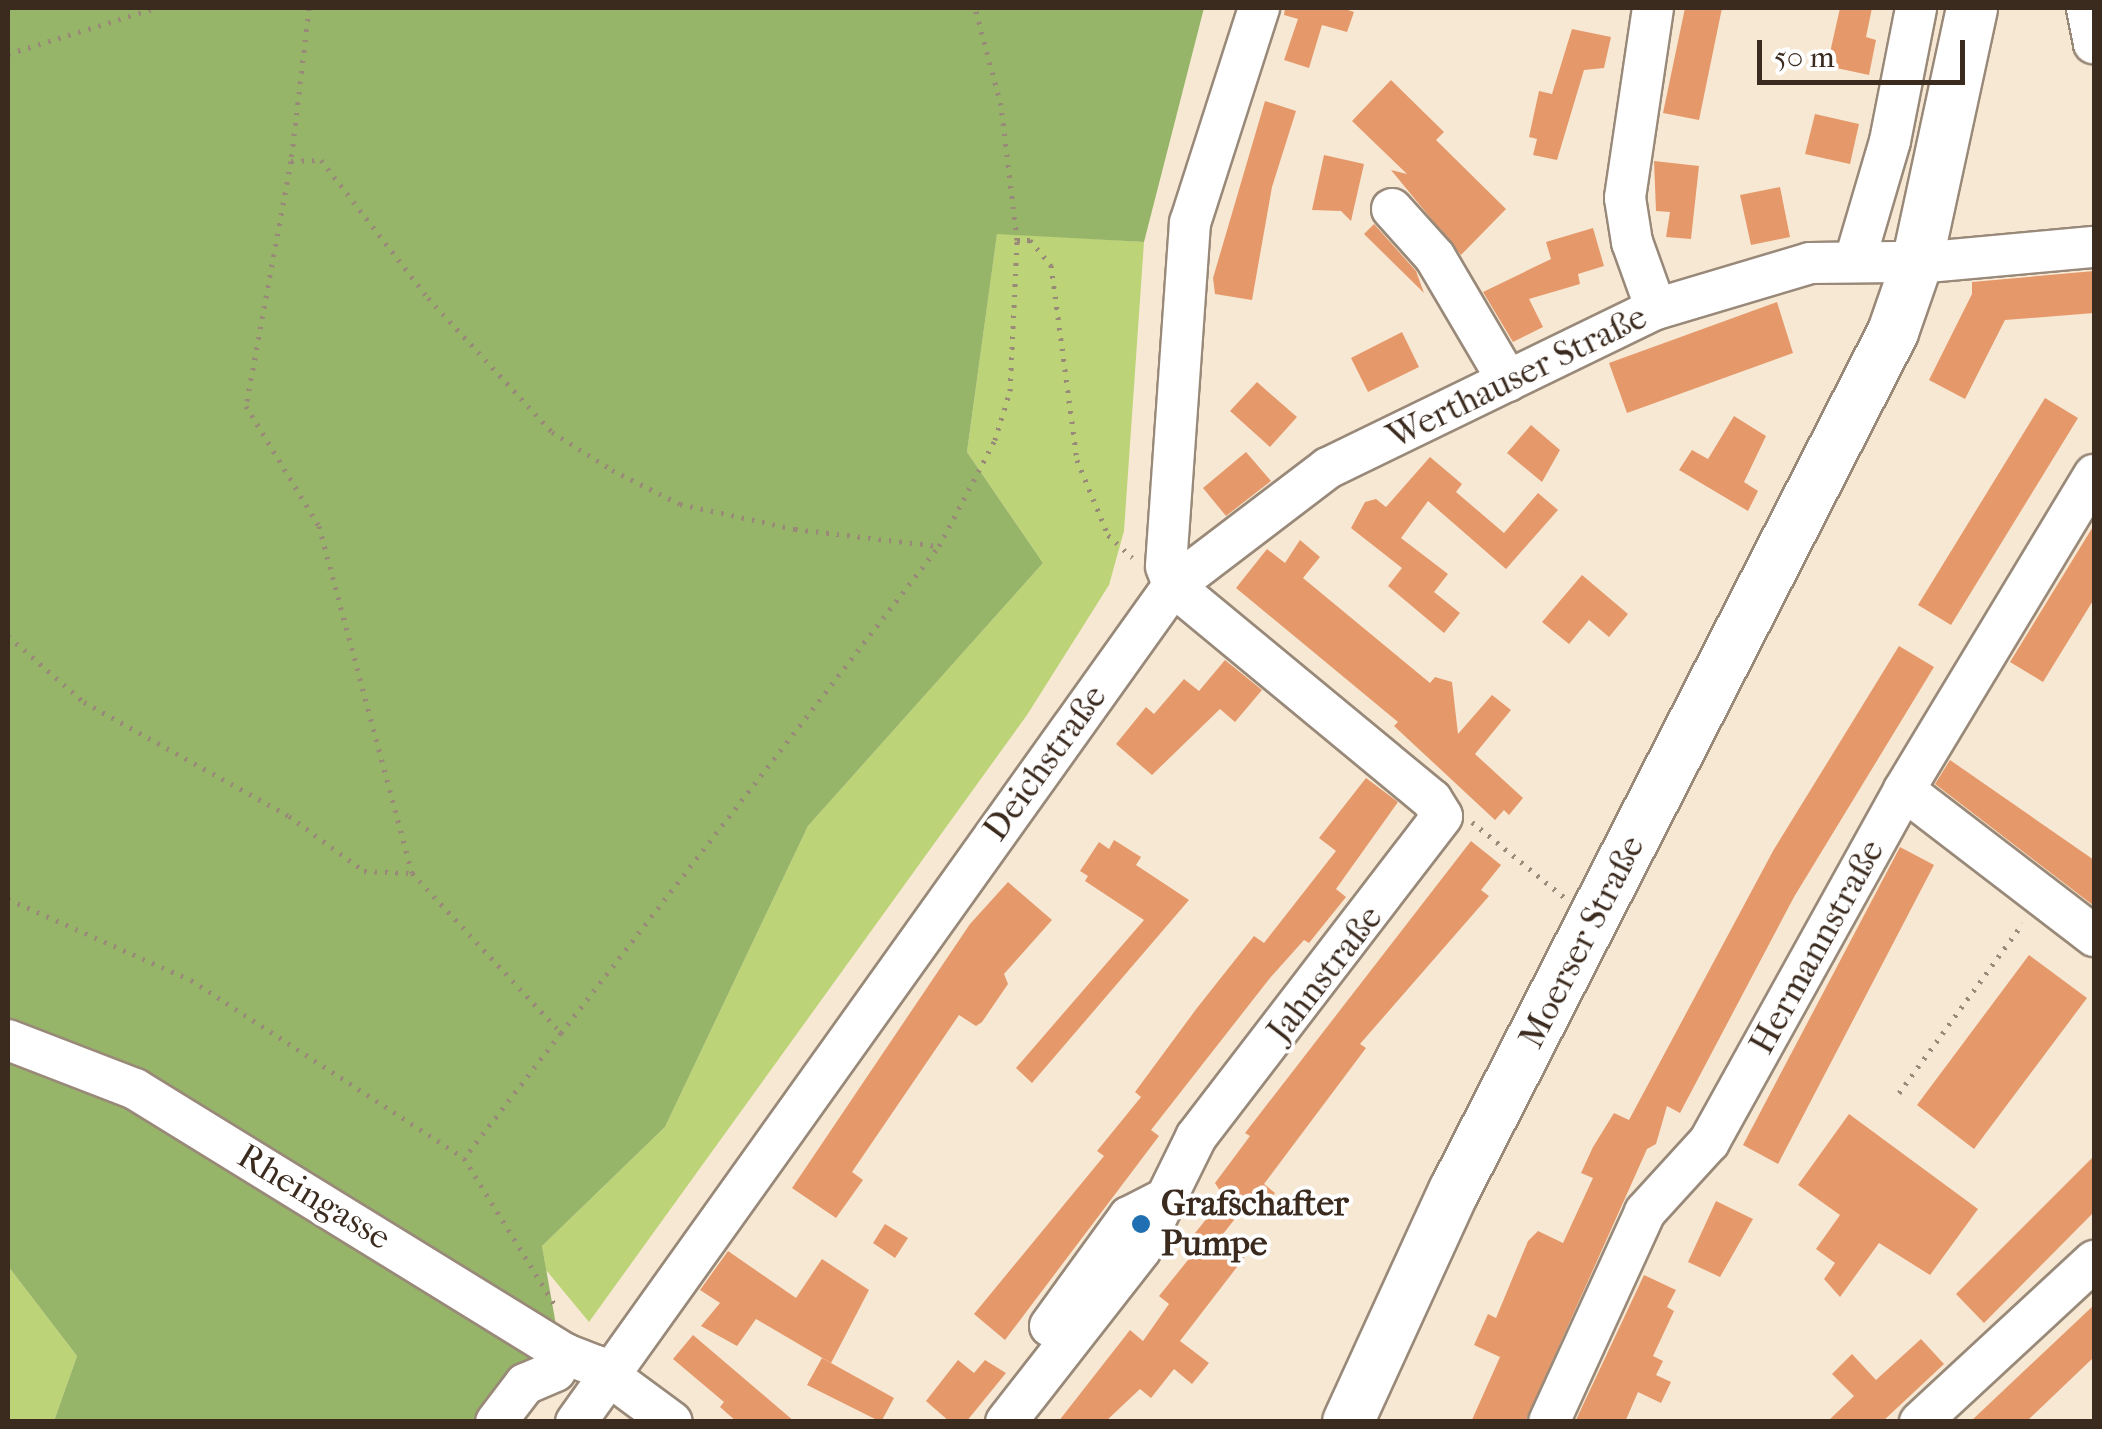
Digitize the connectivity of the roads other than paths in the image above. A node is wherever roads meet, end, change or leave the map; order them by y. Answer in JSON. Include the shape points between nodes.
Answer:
{"nodes":[{"id":1,"x":1259,"y":8,"type":"edge"},
{"id":2,"x":1653,"y":8,"type":"edge"},
{"id":3,"x":1916,"y":8,"type":"edge"},
{"id":4,"x":1972,"y":8,"type":"edge"},
{"id":5,"x":2087,"y":8,"type":"edge"},
{"id":6,"x":2094,"y":43,"type":"edge"},
{"id":7,"x":1392,"y":210,"type":"dead end"},
{"id":8,"x":2094,"y":247,"type":"edge"},
{"id":9,"x":1890,"y":262,"type":"junction"},
{"id":10,"x":1656,"y":309,"type":"junction"},
{"id":11,"x":1508,"y":381,"type":"junction"},
{"id":12,"x":2094,"y":475,"type":"edge"},
{"id":13,"x":1170,"y":576,"type":"junction"},
{"id":14,"x":1904,"y":790,"type":"junction"},
{"id":15,"x":2088,"y":926,"type":"edge"},
{"id":16,"x":8,"y":1040,"type":"edge"},
{"id":17,"x":2094,"y":1260,"type":"edge"},
{"id":18,"x":565,"y":1354,"type":"junction"},
{"id":19,"x":610,"y":1375,"type":"junction"},
{"id":20,"x":496,"y":1422,"type":"edge"},
{"id":21,"x":576,"y":1422,"type":"edge"},
{"id":22,"x":672,"y":1422,"type":"edge"},
{"id":23,"x":1006,"y":1422,"type":"edge"},
{"id":24,"x":1348,"y":1422,"type":"edge"},
{"id":25,"x":1549,"y":1422,"type":"edge"},
{"id":26,"x":1920,"y":1422,"type":"edge"}],
"edges":[{"from":1,"to":13,"type":"street","via":[[1190,223]]},
{"from":2,"to":10,"type":"street","via":[[1626,198],[1632,242]]},
{"from":3,"to":9,"type":"street","name":"Moerser Straße","via":[[1890,141]]},
{"from":4,"to":9,"type":"main road","name":"Moerser Straße","via":[[1923,212]]},
{"from":5,"to":6,"type":"street"},
{"from":7,"to":11,"type":"street","via":[[1436,257]]},
{"from":8,"to":9,"type":"street","name":"Werthauser Straße"},
{"from":9,"to":10,"type":"street","name":"Werthauser Straße","via":[[1810,263]]},
{"from":9,"to":24,"type":"main road","name":"Moerser Straße","via":[[1823,464],[1454,1190]]},
{"from":10,"to":11,"type":"street","name":"Werthauser Straße"},
{"from":11,"to":13,"type":"street","name":"Werthauser Straße","via":[[1328,468]]},
{"from":12,"to":14,"type":"street","name":"Hermannstraße"},
{"from":13,"to":19,"type":"street","name":"Deichstraße"},
{"from":13,"to":23,"type":"street","name":"Jahnstraße","via":[[1432,800],[1442,816],[1196,1138],[1141,1249]]},
{"from":14,"to":15,"type":"street"},
{"from":14,"to":25,"type":"street","name":"Hermannstraße","via":[[1709,1142],[1645,1212]]},
{"from":16,"to":18,"type":"street","name":"Rheingasse","via":[[135,1089]]},
{"from":17,"to":26,"type":"street"},
{"from":18,"to":19,"type":"street","name":"Rheingasse"},
{"from":18,"to":20,"type":"street","via":[[555,1371],[525,1384]]},
{"from":19,"to":21,"type":"street","name":"Deichstraße"},
{"from":19,"to":22,"type":"street","name":"Rheingasse"}]}
